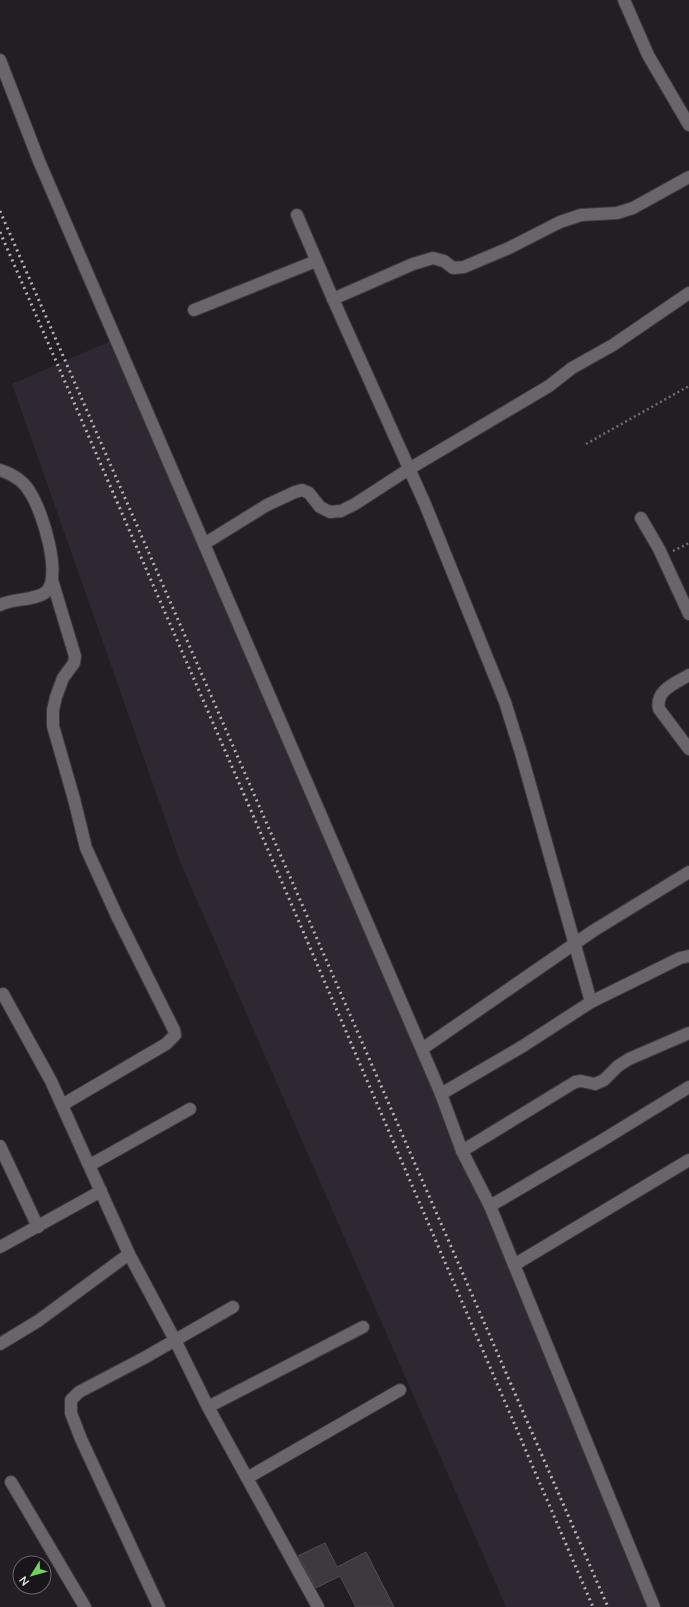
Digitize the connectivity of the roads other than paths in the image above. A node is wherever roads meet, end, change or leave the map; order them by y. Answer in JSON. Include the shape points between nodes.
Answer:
{"nodes":[{"id":1,"x":624,"y":0,"type":"edge"},
{"id":2,"x":0,"y":60,"type":"edge"},
{"id":3,"x":689,"y":125,"type":"edge"},
{"id":4,"x":689,"y":177,"type":"edge"},
{"id":5,"x":297,"y":215,"type":"dead end"},
{"id":6,"x":316,"y":261,"type":"junction"},
{"id":7,"x":689,"y":293,"type":"edge"},
{"id":8,"x":333,"y":299,"type":"junction"},
{"id":9,"x":194,"y":310,"type":"dead end"},
{"id":10,"x":0,"y":470,"type":"edge"},
{"id":11,"x":409,"y":470,"type":"junction"},
{"id":12,"x":641,"y":518,"type":"dead end"},
{"id":13,"x":204,"y":544,"type":"junction"},
{"id":14,"x":52,"y":580,"type":"junction"},
{"id":15,"x":0,"y":605,"type":"edge"},
{"id":16,"x":689,"y":614,"type":"edge"},
{"id":17,"x":689,"y":675,"type":"edge"},
{"id":18,"x":689,"y":749,"type":"edge"},
{"id":19,"x":689,"y":872,"type":"edge"},
{"id":20,"x":575,"y":945,"type":"junction"},
{"id":21,"x":689,"y":956,"type":"edge"},
{"id":22,"x":3,"y":994,"type":"dead end"},
{"id":23,"x":591,"y":1002,"type":"junction"},
{"id":24,"x":689,"y":1033,"type":"edge"},
{"id":25,"x":422,"y":1049,"type":"junction"},
{"id":26,"x":689,"y":1086,"type":"edge"},
{"id":27,"x":441,"y":1094,"type":"junction"},
{"id":28,"x":62,"y":1105,"type":"junction"},
{"id":29,"x":190,"y":1109,"type":"dead end"},
{"id":30,"x":0,"y":1146,"type":"edge"},
{"id":31,"x":462,"y":1151,"type":"junction"},
{"id":32,"x":689,"y":1160,"type":"edge"},
{"id":33,"x":90,"y":1165,"type":"junction"},
{"id":34,"x":101,"y":1191,"type":"junction"},
{"id":35,"x":490,"y":1206,"type":"junction"},
{"id":36,"x":38,"y":1227,"type":"junction"},
{"id":37,"x":0,"y":1247,"type":"edge"},
{"id":38,"x":129,"y":1254,"type":"junction"},
{"id":39,"x":514,"y":1266,"type":"junction"},
{"id":40,"x":233,"y":1307,"type":"dead end"},
{"id":41,"x":363,"y":1327,"type":"dead end"},
{"id":42,"x":175,"y":1340,"type":"junction"},
{"id":43,"x":0,"y":1344,"type":"edge"},
{"id":44,"x":400,"y":1390,"type":"dead end"},
{"id":45,"x":208,"y":1407,"type":"junction"},
{"id":46,"x":247,"y":1478,"type":"junction"},
{"id":47,"x":12,"y":1482,"type":"dead end"},
{"id":48,"x":85,"y":1607,"type":"edge"},
{"id":49,"x":159,"y":1607,"type":"edge"},
{"id":50,"x":318,"y":1607,"type":"edge"},
{"id":51,"x":654,"y":1607,"type":"edge"}],
"edges":[{"from":1,"to":3,"type":"street","via":[[648,55]]},
{"from":2,"to":13,"type":"street","via":[[39,161]]},
{"from":4,"to":8,"type":"street","via":[[633,208],[618,213],[581,215],[560,222],[464,267],[453,268],[444,260],[433,258],[413,264]]},
{"from":5,"to":6,"type":"street"},
{"from":6,"to":8,"type":"street"},
{"from":6,"to":9,"type":"street"},
{"from":7,"to":11,"type":"street","via":[[548,386]]},
{"from":8,"to":11,"type":"street"},
{"from":10,"to":14,"type":"street","via":[[19,480],[31,493],[50,549]]},
{"from":11,"to":13,"type":"street","via":[[341,511],[330,512],[320,507],[309,493],[302,490],[295,492],[267,505]]},
{"from":11,"to":20,"type":"street","via":[[505,702]]},
{"from":12,"to":16,"type":"street"},
{"from":13,"to":25,"type":"street"},
{"from":14,"to":15,"type":"street","via":[[47,591],[39,596]]},
{"from":14,"to":28,"type":"street","via":[[75,656],[74,663],[63,678],[56,696],[53,726],[86,848],[175,1035],[166,1044]]},
{"from":17,"to":18,"type":"street","via":[[666,689],[658,702],[659,708]]},
{"from":19,"to":20,"type":"street","via":[[593,931]]},
{"from":20,"to":23,"type":"street"},
{"from":20,"to":25,"type":"street"},
{"from":21,"to":23,"type":"street"},
{"from":22,"to":28,"type":"street"},
{"from":23,"to":27,"type":"street","via":[[524,1046]]},
{"from":24,"to":31,"type":"street","via":[[629,1059],[604,1080],[595,1084],[574,1082]]},
{"from":25,"to":27,"type":"street"},
{"from":26,"to":35,"type":"street"},
{"from":27,"to":31,"type":"street"},
{"from":28,"to":33,"type":"street"},
{"from":29,"to":33,"type":"street"},
{"from":30,"to":36,"type":"street"},
{"from":31,"to":35,"type":"street"},
{"from":32,"to":39,"type":"street"},
{"from":33,"to":34,"type":"street"},
{"from":34,"to":36,"type":"street"},
{"from":34,"to":38,"type":"street"},
{"from":35,"to":39,"type":"street"},
{"from":36,"to":37,"type":"street"},
{"from":38,"to":42,"type":"street"},
{"from":38,"to":43,"type":"street","via":[[44,1316]]},
{"from":39,"to":51,"type":"street"},
{"from":40,"to":42,"type":"street"},
{"from":41,"to":45,"type":"street"},
{"from":42,"to":45,"type":"street"},
{"from":42,"to":49,"type":"street","via":[[79,1392],[71,1400],[71,1413],[81,1439]]},
{"from":44,"to":46,"type":"street"},
{"from":45,"to":46,"type":"street"},
{"from":46,"to":50,"type":"street"},
{"from":47,"to":48,"type":"street"}]}
